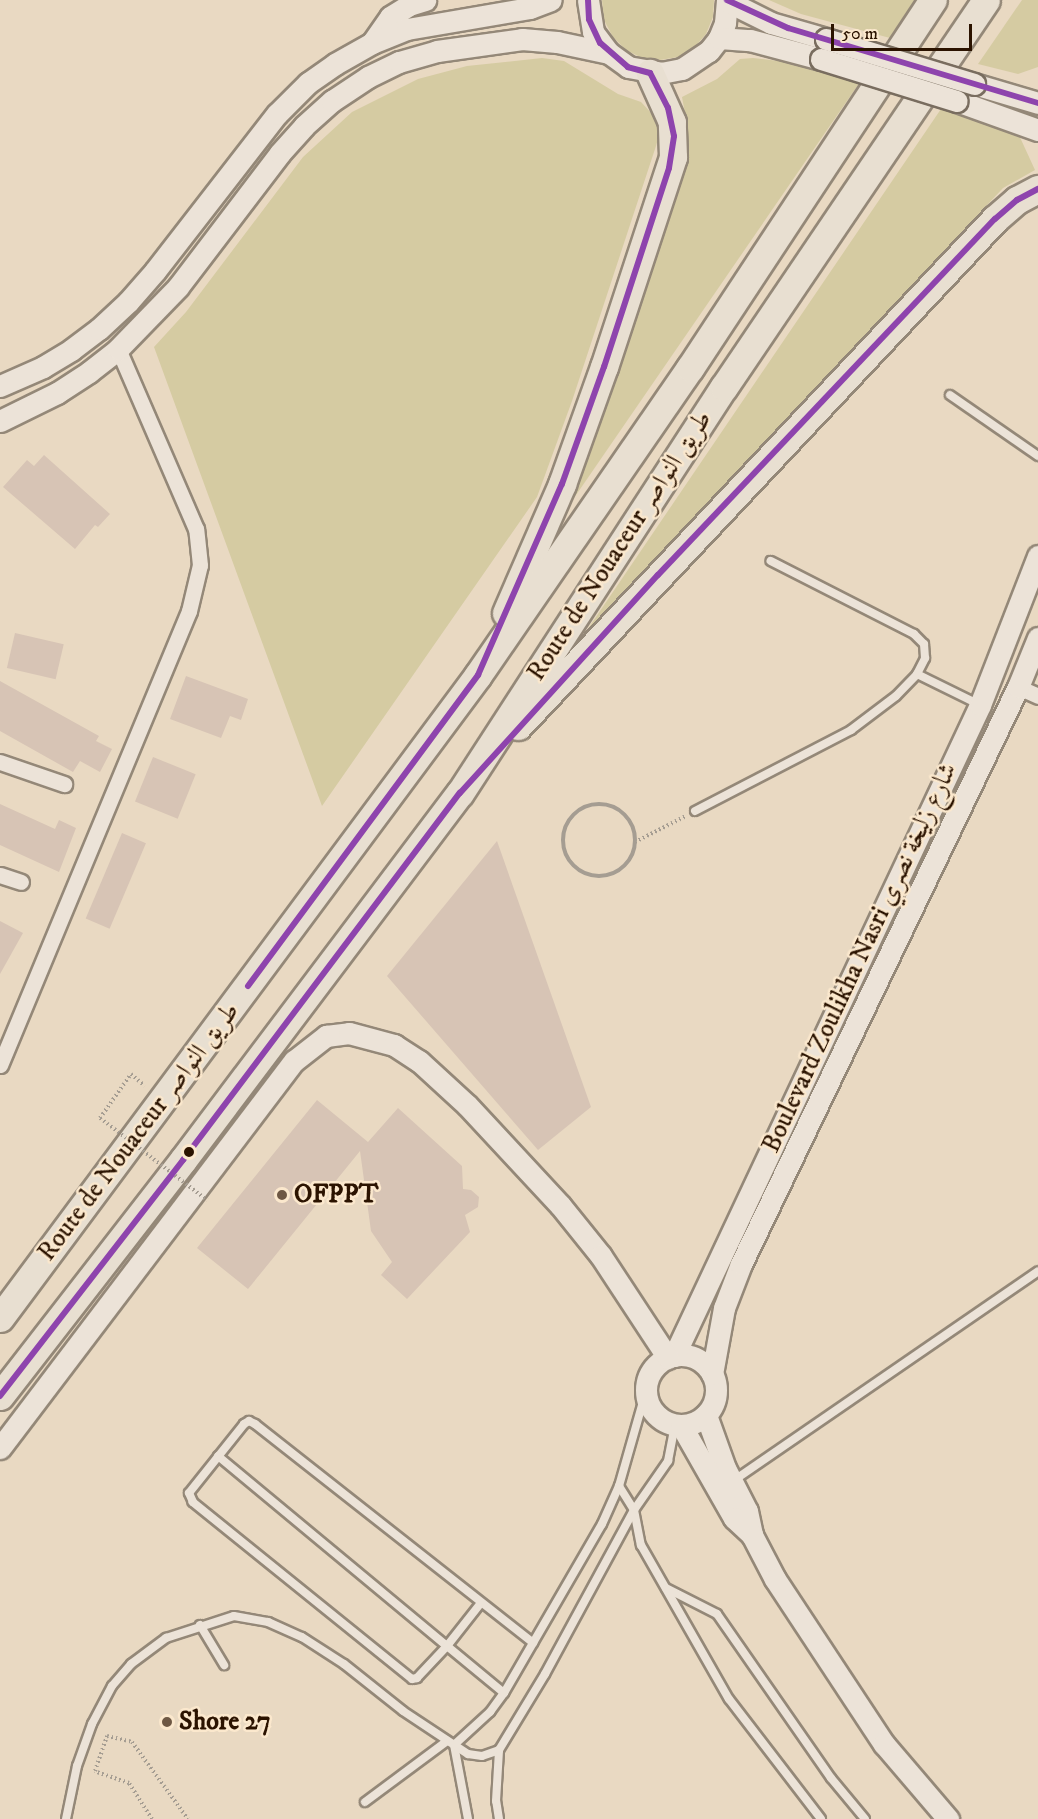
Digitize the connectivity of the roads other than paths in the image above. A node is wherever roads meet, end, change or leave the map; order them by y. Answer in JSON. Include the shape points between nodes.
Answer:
{"nodes":[{"id":1,"x":425,"y":0,"type":"edge"},
{"id":2,"x":550,"y":0,"type":"edge"},
{"id":3,"x":588,"y":0,"type":"edge"},
{"id":4,"x":727,"y":0,"type":"edge"},
{"id":5,"x":933,"y":0,"type":"edge"},
{"id":6,"x":986,"y":0,"type":"edge"},
{"id":7,"x":719,"y":38,"type":"junction"},
{"id":8,"x":372,"y":44,"type":"junction"},
{"id":9,"x":823,"y":50,"type":"junction"},
{"id":10,"x":609,"y":53,"type":"junction"},
{"id":11,"x":650,"y":73,"type":"junction"},
{"id":12,"x":1038,"y":103,"type":"edge"},
{"id":13,"x":1038,"y":130,"type":"edge"},
{"id":14,"x":1038,"y":189,"type":"edge"},
{"id":15,"x":118,"y":349,"type":"junction"},
{"id":16,"x":0,"y":386,"type":"edge"},
{"id":17,"x":950,"y":395,"type":"dead end"},
{"id":18,"x":0,"y":421,"type":"edge"},
{"id":19,"x":1038,"y":456,"type":"edge"},
{"id":20,"x":1038,"y":556,"type":"edge"},
{"id":21,"x":771,"y":561,"type":"dead end"},
{"id":22,"x":1038,"y":638,"type":"edge"},
{"id":23,"x":917,"y":674,"type":"junction"},
{"id":24,"x":478,"y":675,"type":"junction"},
{"id":25,"x":1027,"y":675,"type":"edge"},
{"id":26,"x":1038,"y":696,"type":"edge"},
{"id":27,"x":980,"y":705,"type":"junction"},
{"id":28,"x":0,"y":762,"type":"edge"},
{"id":29,"x":64,"y":784,"type":"dead end"},
{"id":30,"x":460,"y":793,"type":"junction"},
{"id":31,"x":695,"y":811,"type":"road end"},
{"id":32,"x":0,"y":875,"type":"edge"},
{"id":33,"x":21,"y":882,"type":"dead end"},
{"id":34,"x":0,"y":1065,"type":"edge"},
{"id":35,"x":1038,"y":1270,"type":"edge"},
{"id":36,"x":639,"y":1317,"type":"junction"},
{"id":37,"x":0,"y":1318,"type":"edge"},
{"id":38,"x":671,"y":1357,"type":"junction"},
{"id":39,"x":712,"y":1374,"type":"junction"},
{"id":40,"x":648,"y":1383,"type":"junction"},
{"id":41,"x":0,"y":1396,"type":"edge"},
{"id":42,"x":706,"y":1415,"type":"junction"},
{"id":43,"x":678,"y":1424,"type":"junction"},
{"id":44,"x":0,"y":1448,"type":"edge"},
{"id":45,"x":218,"y":1456,"type":"junction"},
{"id":46,"x":732,"y":1482,"type":"junction"},
{"id":47,"x":619,"y":1486,"type":"junction"},
{"id":48,"x":634,"y":1510,"type":"junction"},
{"id":49,"x":752,"y":1535,"type":"junction"},
{"id":50,"x":666,"y":1588,"type":"junction"},
{"id":51,"x":480,"y":1604,"type":"junction"},
{"id":52,"x":200,"y":1625,"type":"junction"},
{"id":53,"x":533,"y":1643,"type":"junction"},
{"id":54,"x":447,"y":1646,"type":"junction"},
{"id":55,"x":224,"y":1665,"type":"dead end"},
{"id":56,"x":504,"y":1693,"type":"junction"},
{"id":57,"x":450,"y":1743,"type":"junction"},
{"id":58,"x":499,"y":1750,"type":"junction"},
{"id":59,"x":364,"y":1802,"type":"dead end"},
{"id":60,"x":66,"y":1819,"type":"edge"},
{"id":61,"x":468,"y":1819,"type":"edge"},
{"id":62,"x":499,"y":1819,"type":"edge"},
{"id":63,"x":821,"y":1819,"type":"edge"},
{"id":64,"x":865,"y":1819,"type":"edge"},
{"id":65,"x":948,"y":1819,"type":"edge"}],
"edges":[{"from":1,"to":8,"type":"street","via":[[390,17]]},
{"from":2,"to":8,"type":"street","via":[[530,8],[407,30]]},
{"from":3,"to":10,"type":"street","via":[[593,32]]},
{"from":4,"to":7,"type":"street"},
{"from":4,"to":9,"type":"street"},
{"from":5,"to":24,"type":"highway","name":"Route de Nouaceur طريق النواصر","via":[[690,368]]},
{"from":6,"to":30,"type":"highway","name":"Route de Nouaceur طريق النواصر","via":[[724,387]]},
{"from":7,"to":9,"type":"street"},
{"from":7,"to":11,"type":"street","via":[[692,64],[672,72]]},
{"from":8,"to":16,"type":"street","via":[[308,83],[277,114],[155,272],[99,329],[43,367]]},
{"from":9,"to":12,"type":"street","bridge":true,"via":[[974,84]]},
{"from":9,"to":13,"type":"street","bridge":true},
{"from":10,"to":11,"type":"street","via":[[628,67]]},
{"from":10,"to":15,"type":"street","via":[[522,39],[437,51],[399,62],[368,77],[304,126],[178,287]]},
{"from":11,"to":24,"type":"highway","via":[[672,122],[674,147],[669,168],[562,484]]},
{"from":14,"to":30,"type":"highway","via":[[1017,200],[988,227],[658,575]]},
{"from":15,"to":18,"type":"street","via":[[57,393]]},
{"from":15,"to":34,"type":"street","via":[[196,529],[200,565],[189,610]]},
{"from":17,"to":19,"type":"lane"},
{"from":20,"to":27,"type":"street","name":"Boulevard Zoulikha Nasri شارع زليخة نصري"},
{"from":21,"to":23,"type":"lane","via":[[920,638],[925,658]]},
{"from":22,"to":25,"type":"street","name":"Boulevard Zoulikha Nasri شارع زليخة نصري"},
{"from":23,"to":27,"type":"lane"},
{"from":23,"to":31,"type":"lane","via":[[896,696],[851,730]]},
{"from":24,"to":37,"type":"highway","name":"Route de Nouaceur طريق النواصر"},
{"from":25,"to":26,"type":"street"},
{"from":25,"to":39,"type":"street","name":"Boulevard Zoulikha Nasri شارع زليخة نصري","via":[[741,1264],[724,1308]]},
{"from":27,"to":38,"type":"street","name":"Boulevard Zoulikha Nasri شارع زليخة نصري"},
{"from":28,"to":29,"type":"street"},
{"from":30,"to":41,"type":"highway","name":"Route de Nouaceur طريق النواصر"},
{"from":32,"to":33,"type":"street"},
{"from":35,"to":46,"type":"lane"},
{"from":36,"to":38,"type":"street"},
{"from":36,"to":40,"type":"street"},
{"from":36,"to":44,"type":"street","via":[[601,1256],[560,1205],[482,1121],[419,1061],[373,1037],[349,1033],[326,1036],[294,1061]]},
{"from":38,"to":39,"type":"street","via":[[693,1357]]},
{"from":38,"to":40,"type":"street","via":[[656,1366]]},
{"from":39,"to":42,"type":"street","via":[[716,1393]]},
{"from":40,"to":43,"type":"street","via":[[648,1401],[654,1412]]},
{"from":40,"to":47,"type":"lane"},
{"from":42,"to":43,"type":"street"},
{"from":42,"to":46,"type":"street"},
{"from":43,"to":48,"type":"lane","via":[[668,1461]]},
{"from":43,"to":49,"type":"street","via":[[734,1518]]},
{"from":45,"to":51,"type":"lane","via":[[244,1424],[255,1424]]},
{"from":45,"to":54,"type":"lane"},
{"from":45,"to":54,"type":"lane","via":[[189,1493],[194,1502],[412,1679]]},
{"from":46,"to":49,"type":"street","via":[[747,1511]]},
{"from":47,"to":48,"type":"lane"},
{"from":47,"to":53,"type":"lane","via":[[602,1524]]},
{"from":48,"to":50,"type":"lane","via":[[640,1545]]},
{"from":48,"to":58,"type":"lane"},
{"from":49,"to":65,"type":"street","via":[[831,1668],[884,1744]]},
{"from":50,"to":63,"type":"lane","via":[[729,1699]]},
{"from":50,"to":64,"type":"lane","via":[[717,1614],[831,1778]]},
{"from":51,"to":53,"type":"lane"},
{"from":51,"to":54,"type":"lane"},
{"from":52,"to":55,"type":"lane"},
{"from":52,"to":57,"type":"lane","via":[[234,1616],[268,1622],[302,1636]]},
{"from":52,"to":60,"type":"lane","via":[[166,1638],[131,1664],[112,1686],[76,1766]]},
{"from":53,"to":56,"type":"lane"},
{"from":54,"to":56,"type":"lane"},
{"from":56,"to":57,"type":"lane","via":[[483,1720]]},
{"from":57,"to":58,"type":"lane","via":[[468,1754],[482,1756]]},
{"from":57,"to":59,"type":"lane"},
{"from":57,"to":61,"type":"lane"},
{"from":58,"to":62,"type":"lane"}]}
